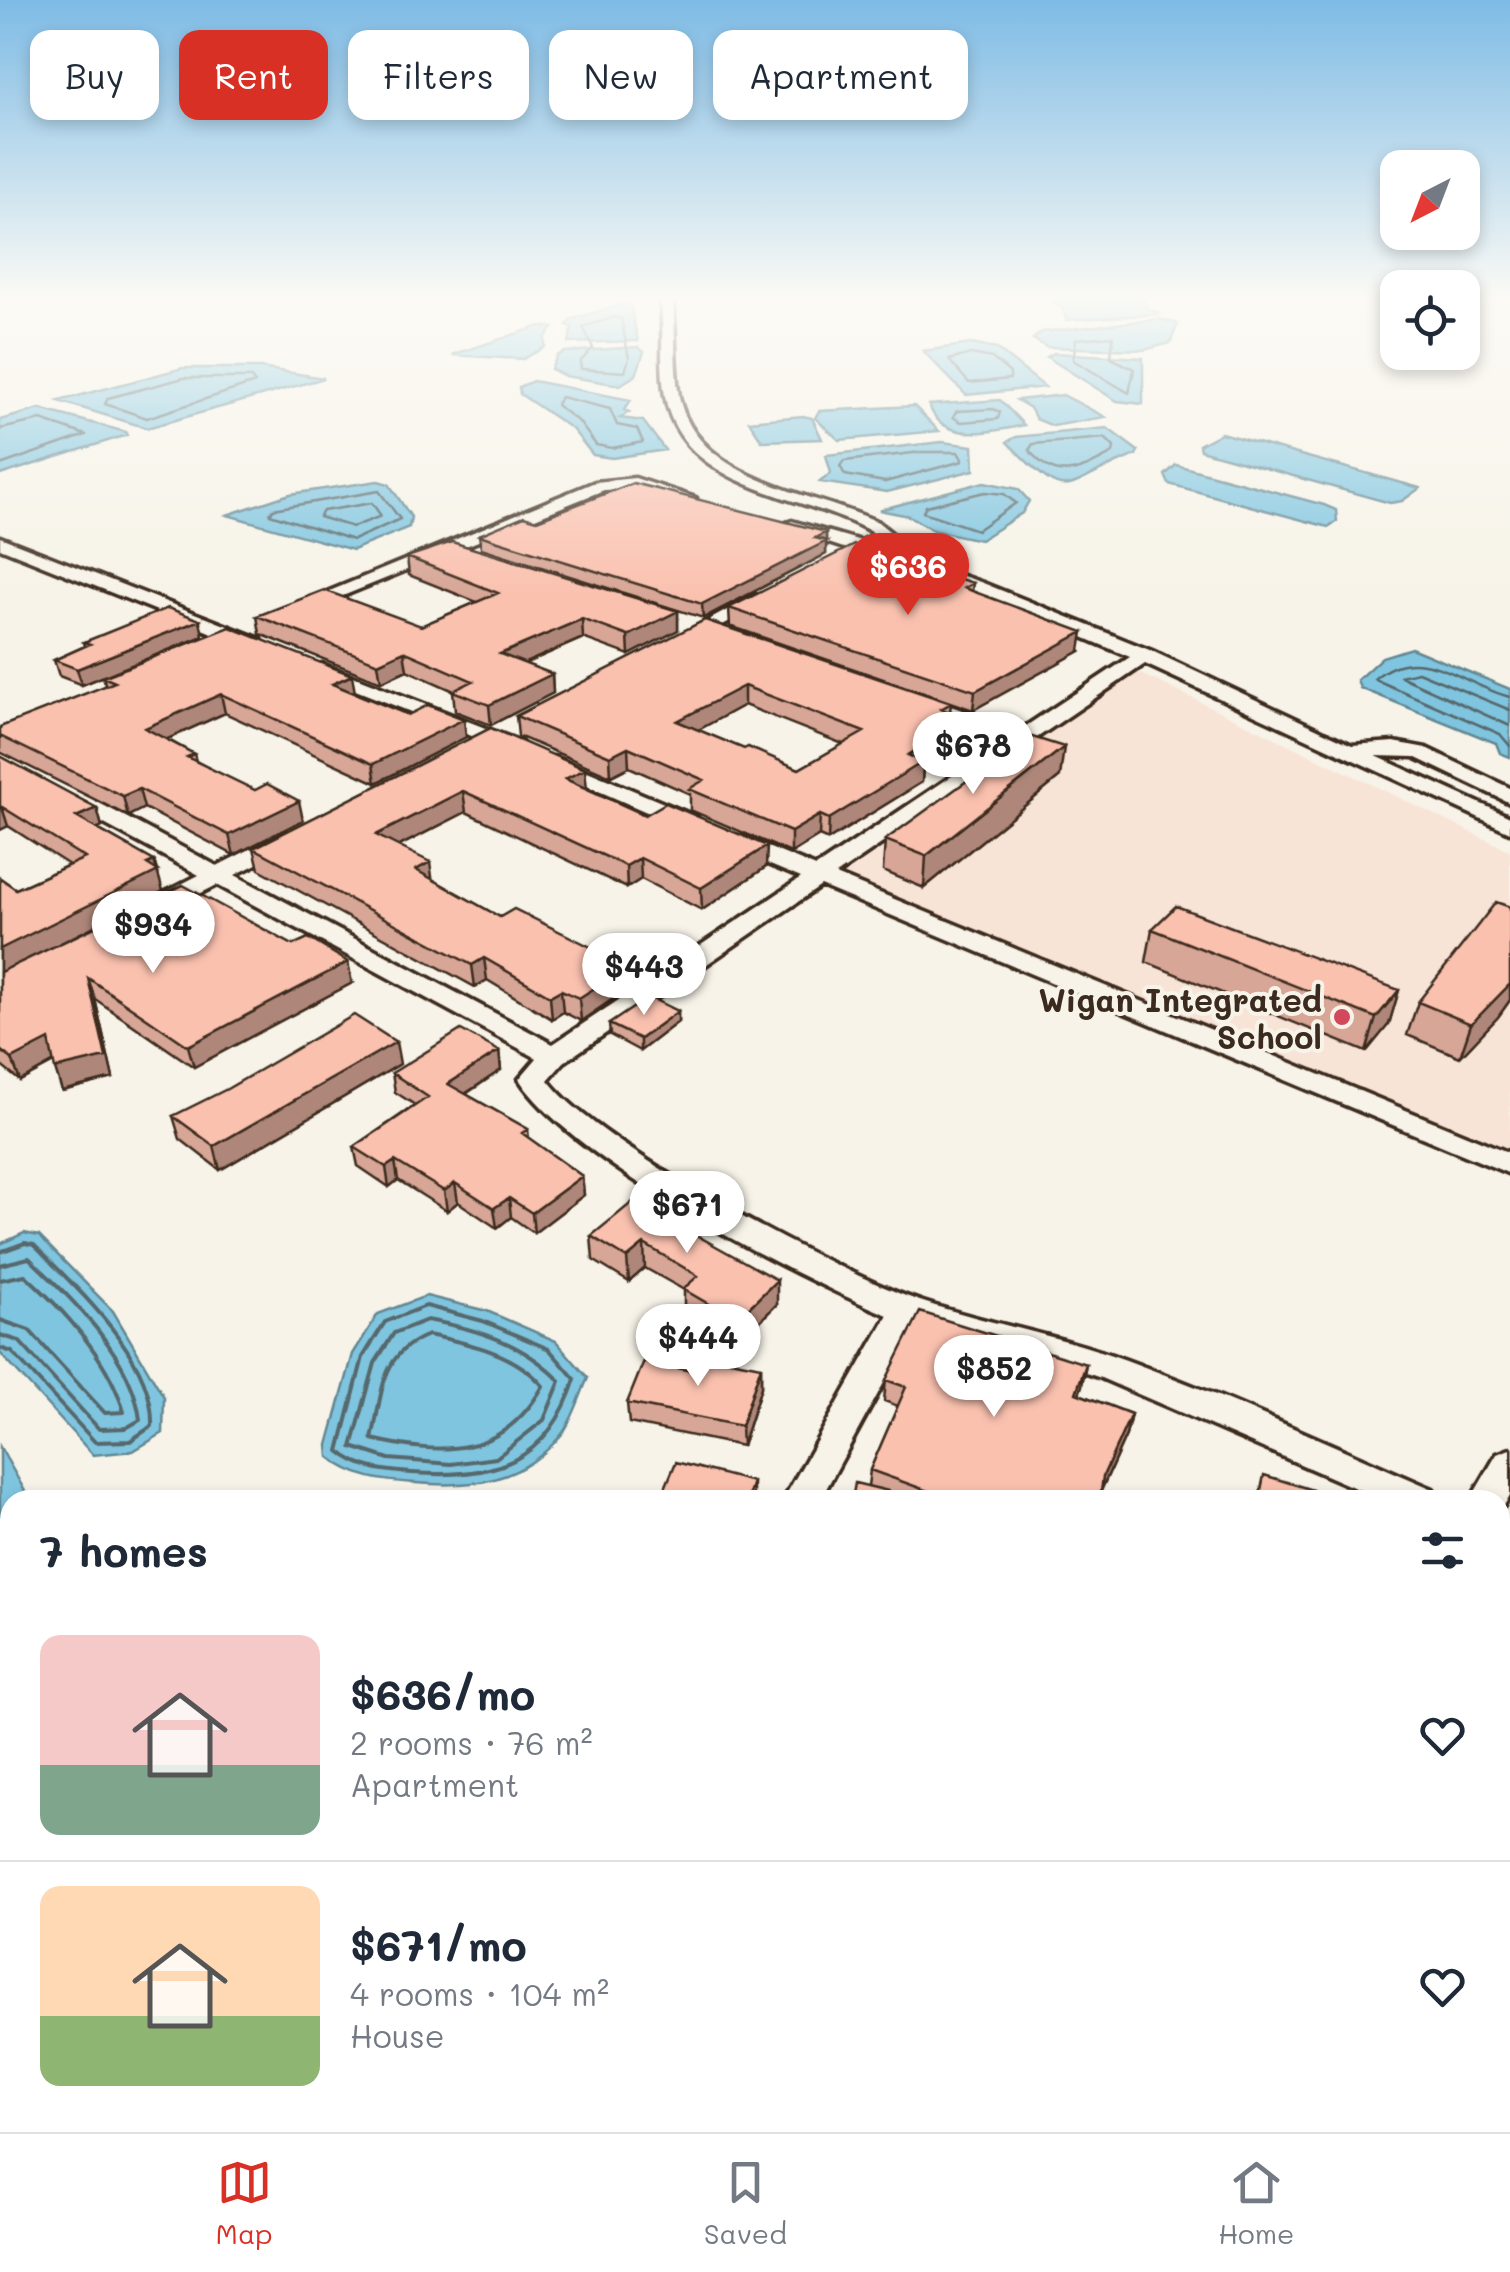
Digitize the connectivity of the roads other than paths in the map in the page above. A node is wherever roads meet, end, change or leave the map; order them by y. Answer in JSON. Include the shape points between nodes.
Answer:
{"nodes":[{"id":1,"x":672,"y":395,"type":"edge"},
{"id":2,"x":712,"y":504,"type":"edge"},
{"id":3,"x":769,"y":520,"type":"edge"},
{"id":4,"x":0,"y":542,"type":"edge"},
{"id":5,"x":865,"y":546,"type":"junction"},
{"id":6,"x":451,"y":548,"type":"junction"},
{"id":7,"x":487,"y":560,"type":"edge"},
{"id":8,"x":833,"y":562,"type":"edge"},
{"id":9,"x":784,"y":587,"type":"edge"},
{"id":10,"x":286,"y":612,"type":"edge"},
{"id":11,"x":668,"y":616,"type":"edge"},
{"id":12,"x":240,"y":630,"type":"junction"},
{"id":13,"x":714,"y":631,"type":"junction"},
{"id":14,"x":669,"y":646,"type":"edge"},
{"id":15,"x":196,"y":648,"type":"edge"},
{"id":16,"x":266,"y":648,"type":"edge"},
{"id":17,"x":1144,"y":655,"type":"junction"},
{"id":18,"x":301,"y":662,"type":"edge"},
{"id":19,"x":908,"y":698,"type":"edge"},
{"id":20,"x":529,"y":719,"type":"edge"},
{"id":21,"x":1020,"y":736,"type":"junction"},
{"id":22,"x":494,"y":737,"type":"junction"},
{"id":23,"x":1349,"y":751,"type":"junction"},
{"id":24,"x":459,"y":754,"type":"edge"},
{"id":25,"x":0,"y":758,"type":"edge"},
{"id":26,"x":1510,"y":796,"type":"edge"},
{"id":27,"x":1510,"y":825,"type":"edge"},
{"id":28,"x":303,"y":832,"type":"edge"},
{"id":29,"x":216,"y":875,"type":"junction"},
{"id":30,"x":818,"y":877,"type":"junction"},
{"id":31,"x":133,"y":918,"type":"edge"},
{"id":32,"x":554,"y":1056,"type":"junction"},
{"id":33,"x":1510,"y":1164,"type":"edge"},
{"id":34,"x":907,"y":1310,"type":"junction"},
{"id":35,"x":1510,"y":1464,"type":"edge"},
{"id":36,"x":807,"y":1490,"type":"edge"},
{"id":37,"x":1397,"y":1490,"type":"edge"},
{"id":38,"x":1494,"y":1490,"type":"edge"}],
"edges":[{"from":1,"to":5,"type":"street","via":[[696,443],[719,461],[886,534]]},
{"from":2,"to":6,"type":"street","via":[[612,483]]},
{"from":3,"to":5,"type":"street"},
{"from":4,"to":12,"type":"street"},
{"from":5,"to":8,"type":"street"},
{"from":5,"to":17,"type":"street"},
{"from":6,"to":7,"type":"street"},
{"from":6,"to":10,"type":"street"},
{"from":9,"to":13,"type":"street"},
{"from":11,"to":13,"type":"street"},
{"from":12,"to":15,"type":"street"},
{"from":12,"to":16,"type":"street"},
{"from":13,"to":14,"type":"street"},
{"from":17,"to":21,"type":"street"},
{"from":17,"to":23,"type":"street"},
{"from":18,"to":22,"type":"street"},
{"from":19,"to":21,"type":"street"},
{"from":20,"to":22,"type":"street"},
{"from":21,"to":30,"type":"street"},
{"from":22,"to":24,"type":"street"},
{"from":22,"to":30,"type":"street"},
{"from":23,"to":26,"type":"street","via":[[1419,752]]},
{"from":23,"to":27,"type":"street"},
{"from":25,"to":29,"type":"street"},
{"from":28,"to":29,"type":"street"},
{"from":29,"to":31,"type":"street"},
{"from":29,"to":32,"type":"street"},
{"from":30,"to":32,"type":"street"},
{"from":30,"to":33,"type":"street"},
{"from":32,"to":34,"type":"street","via":[[533,1079],[552,1107],[769,1243]]},
{"from":34,"to":36,"type":"street"},
{"from":34,"to":37,"type":"street","via":[[1030,1341],[1160,1387]]},
{"from":35,"to":38,"type":"street"}]}
